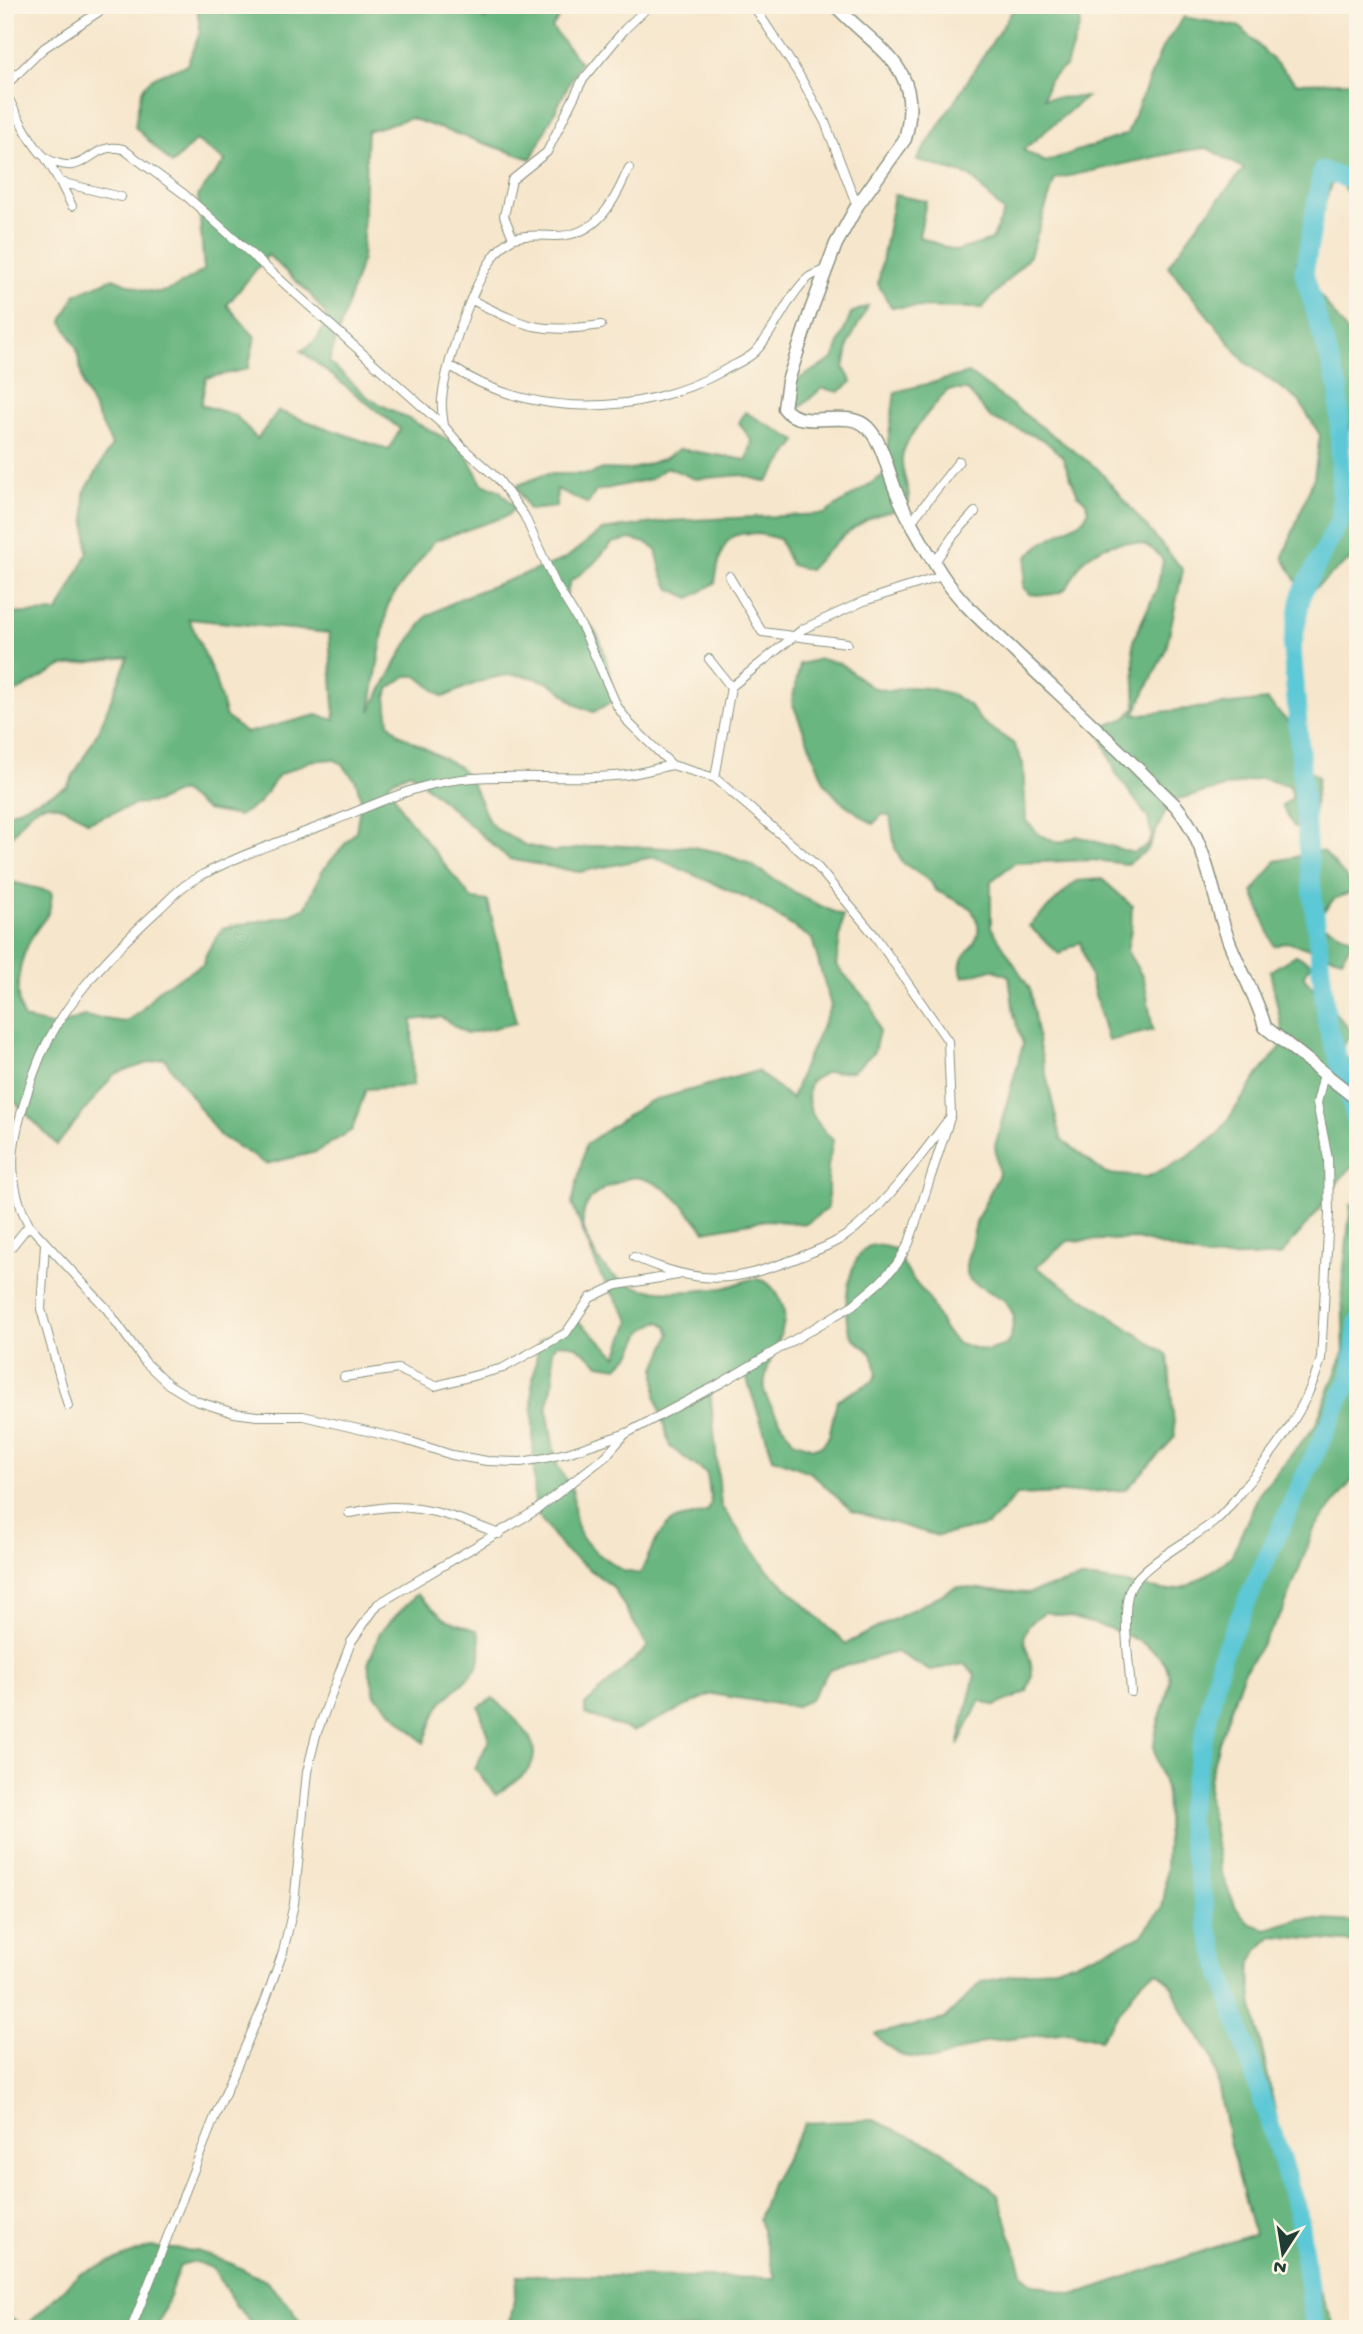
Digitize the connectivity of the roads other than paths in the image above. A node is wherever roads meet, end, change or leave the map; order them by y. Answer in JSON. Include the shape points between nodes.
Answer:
{"nodes":[{"id":1,"x":109,"y":5,"type":"edge"},
{"id":2,"x":753,"y":5,"type":"edge"},
{"id":3,"x":835,"y":5,"type":"edge"},
{"id":4,"x":649,"y":6,"type":"edge"},
{"id":5,"x":5,"y":88,"type":"edge"},
{"id":6,"x":44,"y":157,"type":"junction"},
{"id":7,"x":629,"y":168,"type":"dead end"},
{"id":8,"x":60,"y":182,"type":"junction"},
{"id":9,"x":121,"y":197,"type":"dead end"},
{"id":10,"x":72,"y":206,"type":"dead end"},
{"id":11,"x":857,"y":206,"type":"junction"},
{"id":12,"x":513,"y":238,"type":"junction"},
{"id":13,"x":827,"y":270,"type":"junction"},
{"id":14,"x":471,"y":300,"type":"junction"},
{"id":15,"x":601,"y":325,"type":"dead end"},
{"id":16,"x":449,"y":365,"type":"junction"},
{"id":17,"x":444,"y":426,"type":"junction"},
{"id":18,"x":959,"y":461,"type":"dead end"},
{"id":19,"x":975,"y":512,"type":"dead end"},
{"id":20,"x":911,"y":522,"type":"junction"},
{"id":21,"x":935,"y":562,"type":"junction"},
{"id":22,"x":729,"y":576,"type":"dead end"},
{"id":23,"x":942,"y":576,"type":"junction"},
{"id":24,"x":791,"y":637,"type":"junction"},
{"id":25,"x":847,"y":643,"type":"dead end"},
{"id":26,"x":709,"y":659,"type":"dead end"},
{"id":27,"x":731,"y":687,"type":"junction"},
{"id":28,"x":672,"y":765,"type":"junction"},
{"id":29,"x":715,"y":778,"type":"junction"},
{"id":30,"x":1324,"y":1074,"type":"junction"},
{"id":31,"x":1358,"y":1100,"type":"edge"},
{"id":32,"x":951,"y":1115,"type":"junction"},
{"id":33,"x":29,"y":1225,"type":"junction"},
{"id":34,"x":45,"y":1244,"type":"junction"},
{"id":35,"x":5,"y":1255,"type":"edge"},
{"id":36,"x":634,"y":1258,"type":"dead end"},
{"id":37,"x":681,"y":1274,"type":"junction"},
{"id":38,"x":344,"y":1377,"type":"dead end"},
{"id":39,"x":68,"y":1406,"type":"dead end"},
{"id":40,"x":627,"y":1433,"type":"junction"},
{"id":41,"x":349,"y":1513,"type":"dead end"},
{"id":42,"x":499,"y":1534,"type":"junction"},
{"id":43,"x":1131,"y":1692,"type":"dead end"},
{"id":44,"x":131,"y":2329,"type":"edge"}],
"edges":[{"from":1,"to":5,"type":"street","via":[[44,48]]},
{"from":2,"to":11,"type":"street","via":[[825,122]]},
{"from":3,"to":11,"type":"street","via":[[893,60],[903,74],[910,110],[905,139]]},
{"from":4,"to":12,"type":"street","via":[[582,81],[547,152],[512,180],[503,216]]},
{"from":5,"to":6,"type":"street"},
{"from":6,"to":8,"type":"street"},
{"from":6,"to":17,"type":"street","via":[[72,165],[101,149],[130,153],[256,256]]},
{"from":7,"to":12,"type":"street","via":[[610,208],[585,230],[569,236]]},
{"from":8,"to":9,"type":"street"},
{"from":8,"to":10,"type":"street"},
{"from":11,"to":13,"type":"street"},
{"from":12,"to":14,"type":"street","via":[[488,263]]},
{"from":13,"to":16,"type":"street","via":[[808,277],[755,352],[707,380],[647,401],[565,405],[532,400],[481,385]]},
{"from":13,"to":20,"type":"street","via":[[788,381],[784,408],[788,415],[800,418],[856,421],[868,428],[878,441]]},
{"from":14,"to":15,"type":"street","via":[[530,326],[553,330]]},
{"from":14,"to":16,"type":"street"},
{"from":16,"to":17,"type":"street","via":[[441,403]]},
{"from":17,"to":28,"type":"street","via":[[513,497],[583,629],[617,706]]},
{"from":18,"to":20,"type":"street"},
{"from":19,"to":21,"type":"street"},
{"from":20,"to":21,"type":"street"},
{"from":21,"to":23,"type":"street"},
{"from":22,"to":24,"type":"street","via":[[762,632]]},
{"from":23,"to":24,"type":"street","via":[[864,601]]},
{"from":23,"to":30,"type":"street","via":[[976,615],[1176,807],[1200,849],[1230,944],[1265,1027]]},
{"from":24,"to":25,"type":"street"},
{"from":24,"to":27,"type":"street"},
{"from":26,"to":27,"type":"street"},
{"from":27,"to":29,"type":"street"},
{"from":28,"to":29,"type":"street"},
{"from":28,"to":33,"type":"street","via":[[626,775],[461,779],[425,787],[255,851],[189,883],[95,974],[47,1042],[13,1144],[13,1189]]},
{"from":29,"to":32,"type":"street","via":[[815,864],[875,936],[948,1041]]},
{"from":30,"to":31,"type":"street"},
{"from":30,"to":43,"type":"street","via":[[1317,1103],[1328,1159],[1329,1214],[1321,1359],[1291,1426],[1221,1516],[1139,1575],[1130,1588],[1125,1605]]},
{"from":32,"to":37,"type":"street","via":[[891,1192],[845,1236],[764,1270],[726,1279]]},
{"from":32,"to":40,"type":"street","via":[[909,1243],[880,1282],[853,1305],[800,1337]]},
{"from":33,"to":34,"type":"street"},
{"from":33,"to":35,"type":"street"},
{"from":34,"to":39,"type":"street","via":[[41,1309]]},
{"from":34,"to":40,"type":"street","via":[[106,1308],[145,1362],[168,1384],[216,1409],[257,1416],[303,1416],[452,1455],[504,1462],[567,1453]]},
{"from":36,"to":37,"type":"street"},
{"from":37,"to":38,"type":"street","via":[[617,1285],[590,1298],[566,1333],[503,1367],[435,1386],[398,1369]]},
{"from":40,"to":42,"type":"street","via":[[535,1511]]},
{"from":41,"to":42,"type":"street","via":[[414,1508]]},
{"from":42,"to":44,"type":"street","via":[[378,1604],[351,1642],[307,1772],[294,1904],[283,1952]]}]}
